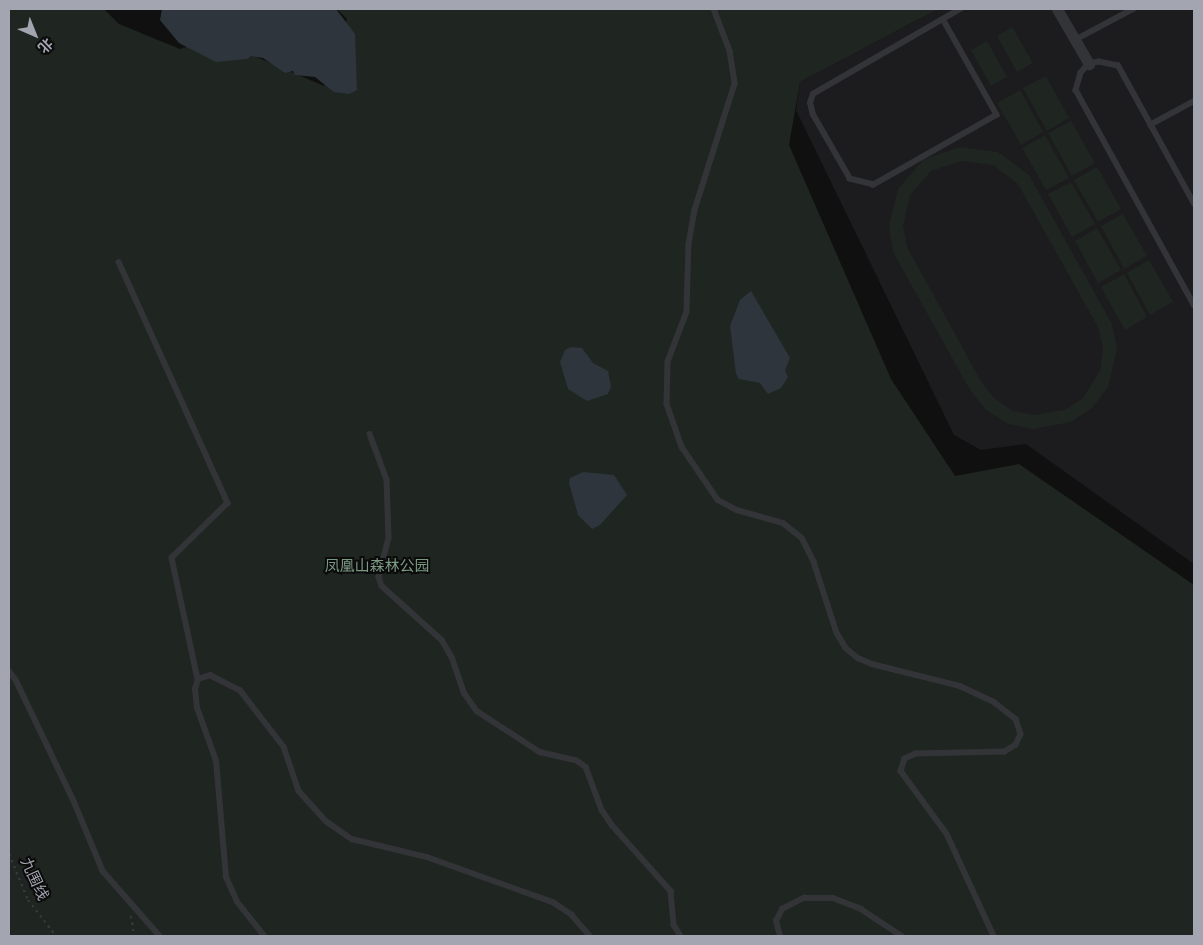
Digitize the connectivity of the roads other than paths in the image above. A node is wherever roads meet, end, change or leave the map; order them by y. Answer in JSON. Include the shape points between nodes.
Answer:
{"nodes":[{"id":1,"x":714,"y":9,"type":"edge"},
{"id":2,"x":960,"y":9,"type":"edge"},
{"id":3,"x":1058,"y":9,"type":"edge"},
{"id":4,"x":1133,"y":9,"type":"edge"},
{"id":5,"x":943,"y":19,"type":"junction"},
{"id":6,"x":1075,"y":40,"type":"junction"},
{"id":7,"x":1088,"y":64,"type":"junction"},
{"id":8,"x":1194,"y":101,"type":"edge"},
{"id":9,"x":1150,"y":125,"type":"junction"},
{"id":10,"x":1194,"y":204,"type":"edge"},
{"id":11,"x":120,"y":262,"type":"dead end"},
{"id":12,"x":1194,"y":305,"type":"edge"},
{"id":13,"x":370,"y":434,"type":"dead end"},
{"id":14,"x":9,"y":671,"type":"edge"},
{"id":15,"x":198,"y":679,"type":"junction"},
{"id":16,"x":160,"y":936,"type":"edge"},
{"id":17,"x":264,"y":936,"type":"edge"},
{"id":18,"x":590,"y":936,"type":"edge"},
{"id":19,"x":681,"y":936,"type":"edge"},
{"id":20,"x":777,"y":936,"type":"edge"},
{"id":21,"x":902,"y":936,"type":"edge"},
{"id":22,"x":994,"y":936,"type":"edge"}],
"edges":[{"from":1,"to":22,"type":"lane","via":[[730,51],[735,84],[695,210],[689,243],[687,312],[668,362],[668,404],[682,447],[718,500],[737,510],[783,523],[802,538],[814,562],[837,633],[846,648],[872,664],[960,686],[994,702],[1016,719],[1021,734],[1016,746],[1005,752],[916,754],[905,759],[901,771],[947,834]]},
{"from":2,"to":5,"type":"lane"},
{"from":3,"to":6,"type":"street"},
{"from":4,"to":6,"type":"lane"},
{"from":5,"to":5,"type":"lane","via":[[813,94],[810,103],[813,115],[850,179],[874,185],[997,115]]},
{"from":6,"to":7,"type":"street"},
{"from":7,"to":9,"type":"lane","via":[[1099,62],[1118,66]]},
{"from":7,"to":12,"type":"lane","via":[[1081,73],[1076,90]]},
{"from":8,"to":9,"type":"lane"},
{"from":9,"to":10,"type":"lane"},
{"from":11,"to":15,"type":"lane","via":[[228,502],[172,558]]},
{"from":13,"to":19,"type":"lane","via":[[387,480],[389,538],[379,577],[382,586],[442,640],[452,656],[465,694],[477,711],[540,752],[576,760],[586,767],[602,810],[612,826],[664,879],[671,891],[674,925]]},
{"from":14,"to":16,"type":"lane","via":[[74,801],[92,852],[103,871]]},
{"from":15,"to":17,"type":"lane","via":[[195,689],[197,708],[216,761],[226,877],[237,902]]},
{"from":15,"to":18,"type":"lane","via":[[210,675],[240,690],[284,747],[299,791],[326,821],[352,839],[427,857],[552,902],[572,915]]},
{"from":20,"to":21,"type":"lane","via":[[776,921],[782,909],[804,898],[833,898],[862,909]]}]}
